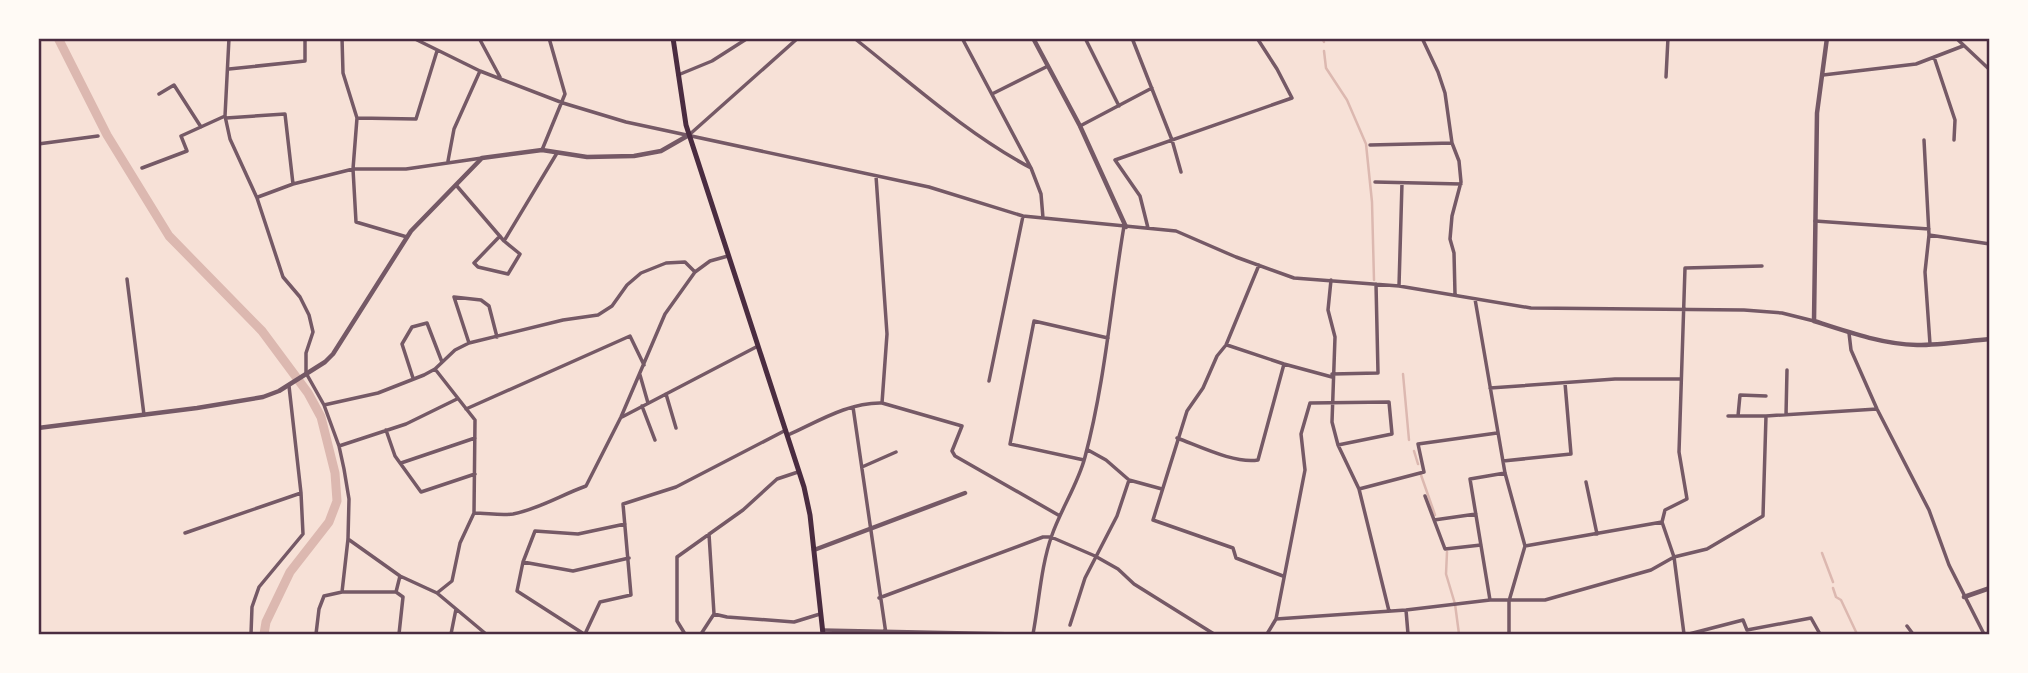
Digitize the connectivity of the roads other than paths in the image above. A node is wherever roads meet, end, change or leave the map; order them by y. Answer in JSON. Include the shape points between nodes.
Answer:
{"nodes":[{"id":1,"x":229,"y":38,"type":"edge"},
{"id":2,"x":304,"y":38,"type":"edge"},
{"id":3,"x":342,"y":38,"type":"edge"},
{"id":4,"x":413,"y":38,"type":"edge"},
{"id":5,"x":479,"y":38,"type":"edge"},
{"id":6,"x":549,"y":38,"type":"edge"},
{"id":7,"x":673,"y":38,"type":"edge"},
{"id":8,"x":748,"y":38,"type":"edge"},
{"id":9,"x":798,"y":38,"type":"edge"},
{"id":10,"x":854,"y":38,"type":"edge"},
{"id":11,"x":962,"y":38,"type":"edge"},
{"id":12,"x":1033,"y":38,"type":"edge"},
{"id":13,"x":1085,"y":38,"type":"edge"},
{"id":14,"x":1132,"y":38,"type":"edge"},
{"id":15,"x":1257,"y":38,"type":"edge"},
{"id":16,"x":1422,"y":38,"type":"edge"},
{"id":17,"x":1668,"y":38,"type":"edge"},
{"id":18,"x":1827,"y":38,"type":"edge"},
{"id":19,"x":1956,"y":38,"type":"edge"},
{"id":20,"x":1963,"y":46,"type":"junction"},
{"id":21,"x":437,"y":51,"type":"junction"},
{"id":22,"x":1934,"y":57,"type":"junction"},
{"id":23,"x":1048,"y":66,"type":"junction"},
{"id":24,"x":229,"y":69,"type":"junction"},
{"id":25,"x":1990,"y":70,"type":"edge"},
{"id":26,"x":480,"y":71,"type":"junction"},
{"id":27,"x":678,"y":75,"type":"junction"},
{"id":28,"x":1821,"y":75,"type":"junction"},
{"id":29,"x":1666,"y":77,"type":"dead end"},
{"id":30,"x":501,"y":79,"type":"junction"},
{"id":31,"x":1152,"y":88,"type":"junction"},
{"id":32,"x":159,"y":94,"type":"dead end"},
{"id":33,"x":992,"y":94,"type":"junction"},
{"id":34,"x":563,"y":103,"type":"junction"},
{"id":35,"x":1119,"y":106,"type":"junction"},
{"id":36,"x":225,"y":117,"type":"junction"},
{"id":37,"x":357,"y":118,"type":"junction"},
{"id":38,"x":1080,"y":126,"type":"junction"},
{"id":39,"x":201,"y":127,"type":"junction"},
{"id":40,"x":690,"y":135,"type":"junction"},
{"id":41,"x":98,"y":136,"type":"dead end"},
{"id":42,"x":1172,"y":140,"type":"junction"},
{"id":43,"x":1924,"y":140,"type":"dead end"},
{"id":44,"x":1954,"y":140,"type":"dead end"},
{"id":45,"x":1452,"y":143,"type":"junction"},
{"id":46,"x":38,"y":144,"type":"edge"},
{"id":47,"x":1370,"y":145,"type":"dead end"},
{"id":48,"x":542,"y":150,"type":"junction"},
{"id":49,"x":558,"y":152,"type":"junction"},
{"id":50,"x":482,"y":158,"type":"junction"},
{"id":51,"x":448,"y":162,"type":"junction"},
{"id":52,"x":1031,"y":167,"type":"junction"},
{"id":53,"x":142,"y":168,"type":"dead end"},
{"id":54,"x":353,"y":169,"type":"junction"},
{"id":55,"x":1181,"y":172,"type":"dead end"},
{"id":56,"x":876,"y":176,"type":"junction"},
{"id":57,"x":1375,"y":182,"type":"dead end"},
{"id":58,"x":1402,"y":183,"type":"junction"},
{"id":59,"x":293,"y":184,"type":"junction"},
{"id":60,"x":455,"y":184,"type":"junction"},
{"id":61,"x":1461,"y":184,"type":"junction"},
{"id":62,"x":257,"y":198,"type":"junction"},
{"id":63,"x":1023,"y":216,"type":"junction"},
{"id":64,"x":1043,"y":218,"type":"junction"},
{"id":65,"x":1815,"y":221,"type":"junction"},
{"id":66,"x":1125,"y":227,"type":"junction"},
{"id":67,"x":1148,"y":229,"type":"junction"},
{"id":68,"x":1929,"y":229,"type":"junction"},
{"id":69,"x":1929,"y":235,"type":"junction"},
{"id":70,"x":500,"y":236,"type":"junction"},
{"id":71,"x":407,"y":237,"type":"junction"},
{"id":72,"x":504,"y":241,"type":"junction"},
{"id":73,"x":1990,"y":244,"type":"edge"},
{"id":74,"x":730,"y":256,"type":"junction"},
{"id":75,"x":1258,"y":265,"type":"junction"},
{"id":76,"x":1762,"y":265,"type":"dead end"},
{"id":77,"x":695,"y":272,"type":"junction"},
{"id":78,"x":127,"y":279,"type":"dead end"},
{"id":79,"x":1331,"y":280,"type":"junction"},
{"id":80,"x":1376,"y":284,"type":"junction"},
{"id":81,"x":1399,"y":286,"type":"junction"},
{"id":82,"x":1455,"y":294,"type":"junction"},
{"id":83,"x":1475,"y":299,"type":"junction"},
{"id":84,"x":1684,"y":309,"type":"junction"},
{"id":85,"x":1814,"y":321,"type":"junction"},
{"id":86,"x":1849,"y":333,"type":"junction"},
{"id":87,"x":497,"y":337,"type":"junction"},
{"id":88,"x":1108,"y":338,"type":"junction"},
{"id":89,"x":1990,"y":339,"type":"edge"},
{"id":90,"x":468,"y":343,"type":"junction"},
{"id":91,"x":1930,"y":344,"type":"junction"},
{"id":92,"x":760,"y":345,"type":"junction"},
{"id":93,"x":1226,"y":345,"type":"junction"},
{"id":94,"x":442,"y":362,"type":"junction"},
{"id":95,"x":1284,"y":364,"type":"junction"},
{"id":96,"x":644,"y":366,"type":"junction"},
{"id":97,"x":435,"y":369,"type":"junction"},
{"id":98,"x":1787,"y":370,"type":"dead end"},
{"id":99,"x":305,"y":374,"type":"junction"},
{"id":100,"x":640,"y":374,"type":"junction"},
{"id":101,"x":1332,"y":375,"type":"junction"},
{"id":102,"x":413,"y":378,"type":"junction"},
{"id":103,"x":1681,"y":379,"type":"junction"},
{"id":104,"x":989,"y":381,"type":"dead end"},
{"id":105,"x":1565,"y":383,"type":"junction"},
{"id":106,"x":290,"y":385,"type":"junction"},
{"id":107,"x":1490,"y":388,"type":"junction"},
{"id":108,"x":666,"y":394,"type":"junction"},
{"id":109,"x":1766,"y":396,"type":"dead end"},
{"id":110,"x":458,"y":398,"type":"junction"},
{"id":111,"x":648,"y":403,"type":"junction"},
{"id":112,"x":882,"y":403,"type":"junction"},
{"id":113,"x":1332,"y":403,"type":"junction"},
{"id":114,"x":324,"y":405,"type":"junction"},
{"id":115,"x":642,"y":406,"type":"junction"},
{"id":116,"x":853,"y":407,"type":"junction"},
{"id":117,"x":466,"y":409,"type":"junction"},
{"id":118,"x":1877,"y":409,"type":"junction"},
{"id":119,"x":144,"y":415,"type":"junction"},
{"id":120,"x":1786,"y":415,"type":"junction"},
{"id":121,"x":1728,"y":416,"type":"dead end"},
{"id":122,"x":1738,"y":416,"type":"junction"},
{"id":123,"x":1766,"y":416,"type":"junction"},
{"id":124,"x":621,"y":417,"type":"junction"},
{"id":125,"x":38,"y":428,"type":"edge"},
{"id":126,"x":676,"y":428,"type":"dead end"},
{"id":127,"x":386,"y":430,"type":"junction"},
{"id":128,"x":787,"y":432,"type":"junction"},
{"id":129,"x":1497,"y":433,"type":"junction"},
{"id":130,"x":475,"y":438,"type":"junction"},
{"id":131,"x":1177,"y":438,"type":"junction"},
{"id":132,"x":654,"y":440,"type":"dead end"},
{"id":133,"x":1338,"y":445,"type":"junction"},
{"id":134,"x":339,"y":446,"type":"junction"},
{"id":135,"x":1087,"y":450,"type":"junction"},
{"id":136,"x":896,"y":453,"type":"dead end"},
{"id":137,"x":1084,"y":460,"type":"junction"},
{"id":138,"x":1503,"y":461,"type":"junction"},
{"id":139,"x":400,"y":463,"type":"junction"},
{"id":140,"x":862,"y":467,"type":"junction"},
{"id":141,"x":800,"y":471,"type":"junction"},
{"id":142,"x":1505,"y":473,"type":"junction"},
{"id":143,"x":475,"y":474,"type":"junction"},
{"id":144,"x":1129,"y":480,"type":"junction"},
{"id":145,"x":1586,"y":482,"type":"dead end"},
{"id":146,"x":1162,"y":489,"type":"junction"},
{"id":147,"x":1359,"y":489,"type":"junction"},
{"id":148,"x":301,"y":493,"type":"junction"},
{"id":149,"x":965,"y":493,"type":"dead end"},
{"id":150,"x":1425,"y":496,"type":"dead end"},
{"id":151,"x":474,"y":513,"type":"junction"},
{"id":152,"x":1476,"y":514,"type":"junction"},
{"id":153,"x":1060,"y":516,"type":"junction"},
{"id":154,"x":1434,"y":520,"type":"junction"},
{"id":155,"x":1662,"y":522,"type":"junction"},
{"id":156,"x":625,"y":524,"type":"junction"},
{"id":157,"x":871,"y":527,"type":"junction"},
{"id":158,"x":185,"y":533,"type":"dead end"},
{"id":159,"x":709,"y":534,"type":"junction"},
{"id":160,"x":1597,"y":534,"type":"junction"},
{"id":161,"x":1051,"y":537,"type":"junction"},
{"id":162,"x":348,"y":539,"type":"junction"},
{"id":163,"x":1481,"y":545,"type":"junction"},
{"id":164,"x":1525,"y":546,"type":"junction"},
{"id":165,"x":814,"y":550,"type":"junction"},
{"id":166,"x":1095,"y":556,"type":"junction"},
{"id":167,"x":1674,"y":557,"type":"junction"},
{"id":168,"x":629,"y":558,"type":"junction"},
{"id":169,"x":523,"y":562,"type":"junction"},
{"id":170,"x":400,"y":576,"type":"junction"},
{"id":171,"x":1283,"y":576,"type":"junction"},
{"id":172,"x":1990,"y":588,"type":"edge"},
{"id":173,"x":342,"y":592,"type":"junction"},
{"id":174,"x":396,"y":592,"type":"junction"},
{"id":175,"x":437,"y":593,"type":"junction"},
{"id":176,"x":1964,"y":597,"type":"junction"},
{"id":177,"x":879,"y":598,"type":"junction"},
{"id":178,"x":1490,"y":600,"type":"junction"},
{"id":179,"x":1509,"y":601,"type":"junction"},
{"id":180,"x":456,"y":608,"type":"junction"},
{"id":181,"x":1406,"y":610,"type":"junction"},
{"id":182,"x":1389,"y":611,"type":"junction"},
{"id":183,"x":714,"y":614,"type":"junction"},
{"id":184,"x":820,"y":614,"type":"junction"},
{"id":185,"x":1276,"y":619,"type":"junction"},
{"id":186,"x":1070,"y":625,"type":"dead end"},
{"id":187,"x":1908,"y":626,"type":"dead end"},
{"id":188,"x":1711,"y":628,"type":"junction"},
{"id":189,"x":823,"y":632,"type":"edge"},
{"id":190,"x":886,"y":633,"type":"edge"},
{"id":191,"x":949,"y":634,"type":"edge"},
{"id":192,"x":251,"y":635,"type":"edge"},
{"id":193,"x":316,"y":635,"type":"edge"},
{"id":194,"x":399,"y":635,"type":"edge"},
{"id":195,"x":451,"y":635,"type":"edge"},
{"id":196,"x":486,"y":635,"type":"edge"},
{"id":197,"x":584,"y":635,"type":"edge"},
{"id":198,"x":685,"y":635,"type":"edge"},
{"id":199,"x":701,"y":635,"type":"edge"},
{"id":200,"x":1019,"y":635,"type":"edge"},
{"id":201,"x":1033,"y":635,"type":"edge"},
{"id":202,"x":1214,"y":635,"type":"edge"},
{"id":203,"x":1267,"y":635,"type":"edge"},
{"id":204,"x":1408,"y":635,"type":"edge"},
{"id":205,"x":1509,"y":635,"type":"edge"},
{"id":206,"x":1686,"y":635,"type":"edge"},
{"id":207,"x":1712,"y":635,"type":"edge"},
{"id":208,"x":1820,"y":635,"type":"edge"},
{"id":209,"x":1913,"y":635,"type":"edge"},
{"id":210,"x":1984,"y":635,"type":"edge"}],
"edges":[{"from":1,"to":24,"type":"street"},
{"from":2,"to":24,"type":"street","via":[[305,61]]},
{"from":3,"to":37,"type":"street","via":[[343,73]]},
{"from":4,"to":21,"type":"street"},
{"from":5,"to":30,"type":"street"},
{"from":6,"to":34,"type":"street","via":[[565,94]]},
{"from":7,"to":27,"type":"main road"},
{"from":8,"to":27,"type":"street","via":[[712,61]]},
{"from":9,"to":40,"type":"street"},
{"from":10,"to":52,"type":"street","via":[[908,83],[1007,155]]},
{"from":11,"to":33,"type":"street"},
{"from":12,"to":23,"type":"street"},
{"from":13,"to":35,"type":"street"},
{"from":14,"to":31,"type":"street"},
{"from":15,"to":42,"type":"street","via":[[1292,98]]},
{"from":16,"to":45,"type":"street","via":[[1445,93]]},
{"from":17,"to":29,"type":"street"},
{"from":18,"to":28,"type":"street"},
{"from":19,"to":20,"type":"street"},
{"from":20,"to":22,"type":"street"},
{"from":20,"to":25,"type":"street"},
{"from":21,"to":26,"type":"street"},
{"from":21,"to":37,"type":"street","via":[[416,119]]},
{"from":22,"to":28,"type":"street","via":[[1898,67]]},
{"from":22,"to":44,"type":"street","via":[[1955,120]]},
{"from":23,"to":33,"type":"street"},
{"from":23,"to":38,"type":"street"},
{"from":24,"to":36,"type":"street"},
{"from":26,"to":30,"type":"street"},
{"from":26,"to":51,"type":"street","via":[[454,129]]},
{"from":27,"to":40,"type":"main road"},
{"from":28,"to":65,"type":"street"},
{"from":30,"to":34,"type":"street"},
{"from":31,"to":35,"type":"street"},
{"from":31,"to":42,"type":"street"},
{"from":32,"to":39,"type":"street","via":[[174,85]]},
{"from":33,"to":52,"type":"street"},
{"from":34,"to":40,"type":"street"},
{"from":34,"to":48,"type":"street"},
{"from":35,"to":38,"type":"street"},
{"from":36,"to":39,"type":"street"},
{"from":36,"to":59,"type":"street","via":[[285,114]]},
{"from":36,"to":62,"type":"street"},
{"from":37,"to":54,"type":"street"},
{"from":38,"to":66,"type":"street"},
{"from":39,"to":53,"type":"street","via":[[181,136],[187,151]]},
{"from":40,"to":49,"type":"street","via":[[662,150],[634,156]]},
{"from":40,"to":56,"type":"street"},
{"from":40,"to":74,"type":"main road"},
{"from":41,"to":46,"type":"street"},
{"from":42,"to":55,"type":"street"},
{"from":42,"to":67,"type":"street","via":[[1115,160],[1140,196]]},
{"from":43,"to":68,"type":"street"},
{"from":45,"to":47,"type":"street"},
{"from":45,"to":61,"type":"street"},
{"from":48,"to":49,"type":"street"},
{"from":48,"to":50,"type":"street"},
{"from":49,"to":72,"type":"street"},
{"from":50,"to":51,"type":"street"},
{"from":50,"to":60,"type":"street"},
{"from":51,"to":54,"type":"street","via":[[406,169]]},
{"from":52,"to":64,"type":"street"},
{"from":54,"to":59,"type":"street"},
{"from":54,"to":71,"type":"street","via":[[356,222]]},
{"from":56,"to":63,"type":"street"},
{"from":56,"to":112,"type":"street","via":[[887,334]]},
{"from":57,"to":58,"type":"street"},
{"from":58,"to":61,"type":"street"},
{"from":58,"to":81,"type":"street"},
{"from":59,"to":62,"type":"street"},
{"from":60,"to":70,"type":"street"},
{"from":60,"to":71,"type":"street"},
{"from":61,"to":82,"type":"street","via":[[1450,239]]},
{"from":62,"to":99,"type":"street","via":[[283,278],[309,315],[313,332]]},
{"from":63,"to":64,"type":"street"},
{"from":63,"to":104,"type":"street"},
{"from":64,"to":66,"type":"street"},
{"from":65,"to":68,"type":"street"},
{"from":65,"to":85,"type":"street"},
{"from":66,"to":67,"type":"street"},
{"from":66,"to":88,"type":"street"},
{"from":67,"to":75,"type":"street","via":[[1176,231]]},
{"from":68,"to":69,"type":"street"},
{"from":69,"to":73,"type":"street"},
{"from":69,"to":91,"type":"street","via":[[1925,272]]},
{"from":70,"to":72,"type":"street"},
{"from":70,"to":72,"type":"street","via":[[474,263],[508,274],[520,254]]},
{"from":71,"to":99,"type":"street","via":[[332,354]]},
{"from":74,"to":77,"type":"street","via":[[710,261]]},
{"from":74,"to":92,"type":"main road"},
{"from":75,"to":79,"type":"street","via":[[1294,278]]},
{"from":75,"to":93,"type":"street"},
{"from":76,"to":84,"type":"street","via":[[1685,268]]},
{"from":77,"to":87,"type":"street","via":[[685,262],[666,263],[627,285],[606,312]]},
{"from":77,"to":96,"type":"street","via":[[665,314]]},
{"from":78,"to":119,"type":"street"},
{"from":79,"to":80,"type":"street"},
{"from":79,"to":101,"type":"street"},
{"from":80,"to":81,"type":"street"},
{"from":80,"to":101,"type":"street","via":[[1378,373]]},
{"from":81,"to":82,"type":"street"},
{"from":82,"to":83,"type":"street"},
{"from":83,"to":84,"type":"street","via":[[1531,308]]},
{"from":83,"to":107,"type":"street"},
{"from":84,"to":85,"type":"street","via":[[1765,311]]},
{"from":84,"to":103,"type":"street"},
{"from":85,"to":86,"type":"street"},
{"from":86,"to":91,"type":"street","via":[[1889,342]]},
{"from":86,"to":118,"type":"street","via":[[1851,350]]},
{"from":87,"to":90,"type":"street"},
{"from":87,"to":90,"type":"street","via":[[489,306],[481,300],[454,297]]},
{"from":88,"to":135,"type":"street"},
{"from":88,"to":137,"type":"street","via":[[1034,321],[1010,444]]},
{"from":89,"to":91,"type":"street"},
{"from":90,"to":94,"type":"street"},
{"from":92,"to":108,"type":"street"},
{"from":92,"to":128,"type":"main road"},
{"from":93,"to":95,"type":"street"},
{"from":93,"to":131,"type":"street","via":[[1187,411]]},
{"from":94,"to":97,"type":"street"},
{"from":94,"to":102,"type":"street","via":[[427,323],[412,327],[402,344]]},
{"from":95,"to":101,"type":"street"},
{"from":95,"to":131,"type":"street","via":[[1258,460],[1249,462]]},
{"from":96,"to":100,"type":"street"},
{"from":96,"to":117,"type":"street","via":[[630,336]]},
{"from":97,"to":102,"type":"street"},
{"from":97,"to":110,"type":"street"},
{"from":98,"to":120,"type":"street"},
{"from":99,"to":106,"type":"street"},
{"from":99,"to":114,"type":"street"},
{"from":100,"to":111,"type":"street"},
{"from":100,"to":124,"type":"street"},
{"from":101,"to":113,"type":"street"},
{"from":102,"to":114,"type":"street","via":[[377,393]]},
{"from":103,"to":105,"type":"street"},
{"from":103,"to":155,"type":"street","via":[[1679,452],[1687,499],[1665,510]]},
{"from":105,"to":107,"type":"street"},
{"from":105,"to":138,"type":"street","via":[[1572,454]]},
{"from":106,"to":119,"type":"street","via":[[263,397]]},
{"from":106,"to":148,"type":"street"},
{"from":107,"to":129,"type":"street"},
{"from":108,"to":111,"type":"street"},
{"from":108,"to":126,"type":"street"},
{"from":109,"to":122,"type":"street","via":[[1740,394]]},
{"from":110,"to":117,"type":"street"},
{"from":110,"to":127,"type":"street"},
{"from":111,"to":115,"type":"street"},
{"from":112,"to":116,"type":"street"},
{"from":112,"to":153,"type":"street","via":[[962,426],[952,451],[956,456]]},
{"from":113,"to":133,"type":"street"},
{"from":113,"to":133,"type":"street","via":[[1389,402],[1392,433]]},
{"from":113,"to":171,"type":"street","via":[[1310,403],[1301,434],[1306,470]]},
{"from":114,"to":134,"type":"street"},
{"from":115,"to":124,"type":"street"},
{"from":115,"to":132,"type":"street"},
{"from":116,"to":128,"type":"street"},
{"from":116,"to":140,"type":"street"},
{"from":117,"to":130,"type":"street","via":[[475,420]]},
{"from":118,"to":120,"type":"street"},
{"from":118,"to":176,"type":"street","via":[[1929,509]]},
{"from":119,"to":125,"type":"street"},
{"from":120,"to":123,"type":"street"},
{"from":121,"to":122,"type":"street"},
{"from":122,"to":123,"type":"street"},
{"from":123,"to":167,"type":"street","via":[[1763,516],[1707,549]]},
{"from":124,"to":151,"type":"street","via":[[586,486],[540,507],[510,514]]},
{"from":127,"to":134,"type":"street"},
{"from":127,"to":139,"type":"street"},
{"from":128,"to":141,"type":"main road"},
{"from":128,"to":156,"type":"street","via":[[676,487],[623,504]]},
{"from":129,"to":138,"type":"street"},
{"from":129,"to":147,"type":"street","via":[[1418,444],[1424,472]]},
{"from":130,"to":139,"type":"street"},
{"from":130,"to":143,"type":"street"},
{"from":131,"to":146,"type":"street"},
{"from":133,"to":147,"type":"street"},
{"from":134,"to":162,"type":"street","via":[[349,499]]},
{"from":135,"to":137,"type":"street"},
{"from":135,"to":144,"type":"street"},
{"from":136,"to":140,"type":"street"},
{"from":137,"to":153,"type":"street"},
{"from":138,"to":142,"type":"street"},
{"from":139,"to":143,"type":"street","via":[[421,492]]},
{"from":140,"to":157,"type":"street"},
{"from":141,"to":159,"type":"street","via":[[777,479]]},
{"from":141,"to":165,"type":"main road"},
{"from":142,"to":152,"type":"street","via":[[1470,478]]},
{"from":142,"to":164,"type":"street"},
{"from":143,"to":151,"type":"street"},
{"from":144,"to":146,"type":"street"},
{"from":144,"to":166,"type":"street","via":[[1117,516]]},
{"from":145,"to":160,"type":"street"},
{"from":146,"to":171,"type":"street","via":[[1153,520],[1233,548],[1236,558]]},
{"from":147,"to":182,"type":"street"},
{"from":148,"to":158,"type":"street"},
{"from":148,"to":192,"type":"street","via":[[303,534],[259,587]]},
{"from":149,"to":157,"type":"street"},
{"from":150,"to":154,"type":"street"},
{"from":151,"to":175,"type":"street","via":[[460,543],[452,581]]},
{"from":152,"to":154,"type":"street"},
{"from":152,"to":163,"type":"street"},
{"from":153,"to":161,"type":"street"},
{"from":154,"to":163,"type":"street","via":[[1445,549]]},
{"from":155,"to":160,"type":"street"},
{"from":155,"to":167,"type":"street"},
{"from":156,"to":168,"type":"street"},
{"from":156,"to":169,"type":"street","via":[[578,534],[535,531]]},
{"from":157,"to":165,"type":"street"},
{"from":157,"to":177,"type":"street"},
{"from":159,"to":183,"type":"street"},
{"from":159,"to":198,"type":"street","via":[[677,557],[677,621]]},
{"from":160,"to":164,"type":"street"},
{"from":161,"to":166,"type":"street"},
{"from":161,"to":177,"type":"street"},
{"from":161,"to":201,"type":"street"},
{"from":162,"to":170,"type":"street"},
{"from":162,"to":173,"type":"street"},
{"from":163,"to":178,"type":"street"},
{"from":164,"to":179,"type":"street"},
{"from":165,"to":184,"type":"main road"},
{"from":166,"to":186,"type":"street"},
{"from":166,"to":202,"type":"street"},
{"from":167,"to":179,"type":"street","via":[[1651,570],[1545,600]]},
{"from":167,"to":206,"type":"street"},
{"from":168,"to":169,"type":"street","via":[[573,571]]},
{"from":168,"to":197,"type":"street","via":[[631,595],[600,602]]},
{"from":169,"to":197,"type":"street","via":[[517,591]]},
{"from":170,"to":174,"type":"street"},
{"from":170,"to":175,"type":"street"},
{"from":171,"to":185,"type":"street"},
{"from":172,"to":176,"type":"street"},
{"from":173,"to":174,"type":"street"},
{"from":173,"to":193,"type":"street","via":[[324,596]]},
{"from":174,"to":194,"type":"street","via":[[403,597]]},
{"from":175,"to":180,"type":"street"},
{"from":176,"to":210,"type":"street"},
{"from":177,"to":190,"type":"street"},
{"from":178,"to":179,"type":"street"},
{"from":178,"to":181,"type":"street"},
{"from":179,"to":205,"type":"street"},
{"from":180,"to":195,"type":"street"},
{"from":180,"to":196,"type":"street"},
{"from":181,"to":182,"type":"street"},
{"from":181,"to":204,"type":"street"},
{"from":182,"to":185,"type":"street"},
{"from":183,"to":184,"type":"street","via":[[793,622]]},
{"from":183,"to":199,"type":"street"},
{"from":184,"to":189,"type":"main road"},
{"from":185,"to":203,"type":"street"},
{"from":187,"to":209,"type":"street"},
{"from":188,"to":206,"type":"street"},
{"from":188,"to":207,"type":"street"},
{"from":188,"to":208,"type":"street","via":[[1743,620],[1747,630],[1811,618]]},
{"from":189,"to":190,"type":"street"},
{"from":190,"to":191,"type":"street"},
{"from":191,"to":200,"type":"street"}]}
